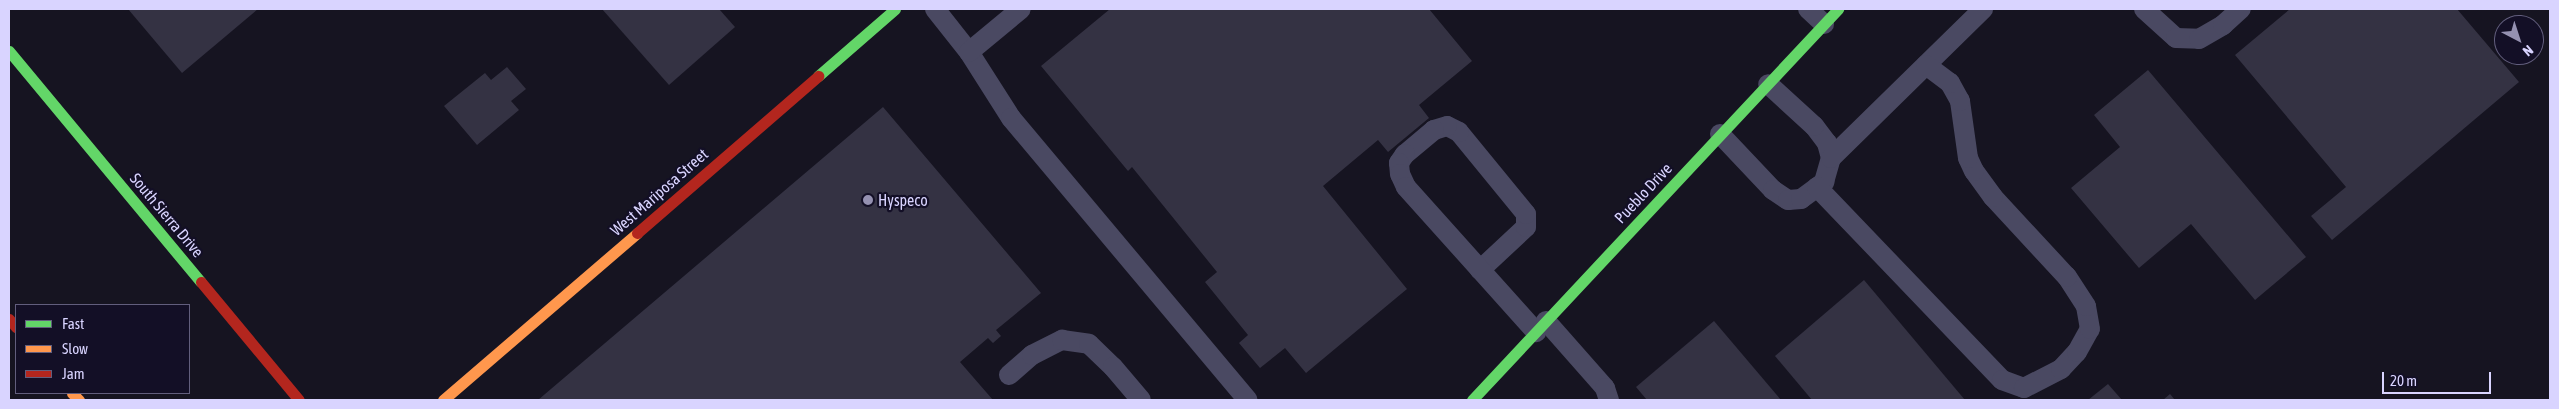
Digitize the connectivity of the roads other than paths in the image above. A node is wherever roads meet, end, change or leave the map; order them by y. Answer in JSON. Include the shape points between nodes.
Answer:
{"nodes":[{"id":1,"x":895,"y":9,"type":"edge"},
{"id":2,"x":935,"y":9,"type":"edge"},
{"id":3,"x":1022,"y":9,"type":"edge"},
{"id":4,"x":1808,"y":9,"type":"edge"},
{"id":5,"x":1838,"y":9,"type":"edge"},
{"id":6,"x":1983,"y":9,"type":"edge"},
{"id":7,"x":2144,"y":9,"type":"edge"},
{"id":8,"x":2241,"y":9,"type":"edge"},
{"id":9,"x":1824,"y":24,"type":"junction"},
{"id":10,"x":9,"y":51,"type":"edge"},
{"id":11,"x":970,"y":52,"type":"junction"},
{"id":12,"x":1926,"y":66,"type":"junction"},
{"id":13,"x":1768,"y":84,"type":"junction"},
{"id":14,"x":1720,"y":134,"type":"junction"},
{"id":15,"x":1831,"y":158,"type":"junction"},
{"id":16,"x":1817,"y":187,"type":"junction"},
{"id":17,"x":1480,"y":270,"type":"junction"},
{"id":18,"x":1541,"y":327,"type":"junction"},
{"id":19,"x":1009,"y":375,"type":"dead end"},
{"id":20,"x":299,"y":400,"type":"edge"},
{"id":21,"x":444,"y":400,"type":"edge"},
{"id":22,"x":1141,"y":400,"type":"edge"},
{"id":23,"x":1248,"y":400,"type":"edge"},
{"id":24,"x":1472,"y":400,"type":"edge"},
{"id":25,"x":1609,"y":400,"type":"edge"}],
"edges":[{"from":1,"to":21,"type":"street","name":"West Mariposa Street"},
{"from":2,"to":11,"type":"lane"},
{"from":3,"to":11,"type":"lane"},
{"from":4,"to":9,"type":"lane"},
{"from":5,"to":9,"type":"street","name":"Pueblo Drive"},
{"from":6,"to":12,"type":"lane"},
{"from":7,"to":8,"type":"lane","via":[[2176,38],[2199,39],[2223,25]]},
{"from":9,"to":13,"type":"street","name":"Pueblo Drive"},
{"from":10,"to":20,"type":"street","name":"South Sierra Drive"},
{"from":11,"to":23,"type":"lane","via":[[1011,118]]},
{"from":12,"to":15,"type":"lane"},
{"from":12,"to":16,"type":"lane","via":[[1950,83],[1960,101],[1968,158],[1974,171],[1993,197],[2067,277],[2086,306],[2090,329],[2077,352],[2061,369],[2024,388],[2002,380]]},
{"from":13,"to":14,"type":"street","name":"Pueblo Drive"},
{"from":13,"to":15,"type":"lane","via":[[1821,134]]},
{"from":14,"to":16,"type":"lane","via":[[1773,190],[1788,200],[1801,199]]},
{"from":14,"to":18,"type":"street","name":"Pueblo Drive"},
{"from":15,"to":16,"type":"lane","via":[[1824,182]]},
{"from":17,"to":17,"type":"lane","via":[[1406,187],[1400,174],[1399,163],[1405,154],[1434,130],[1447,126],[1459,132],[1526,214],[1526,227]]},
{"from":17,"to":18,"type":"lane"},
{"from":18,"to":24,"type":"street","name":"Pueblo Drive"},
{"from":18,"to":25,"type":"lane","via":[[1605,388]]},
{"from":19,"to":22,"type":"lane","via":[[1032,354],[1062,340],[1089,344]]}]}
